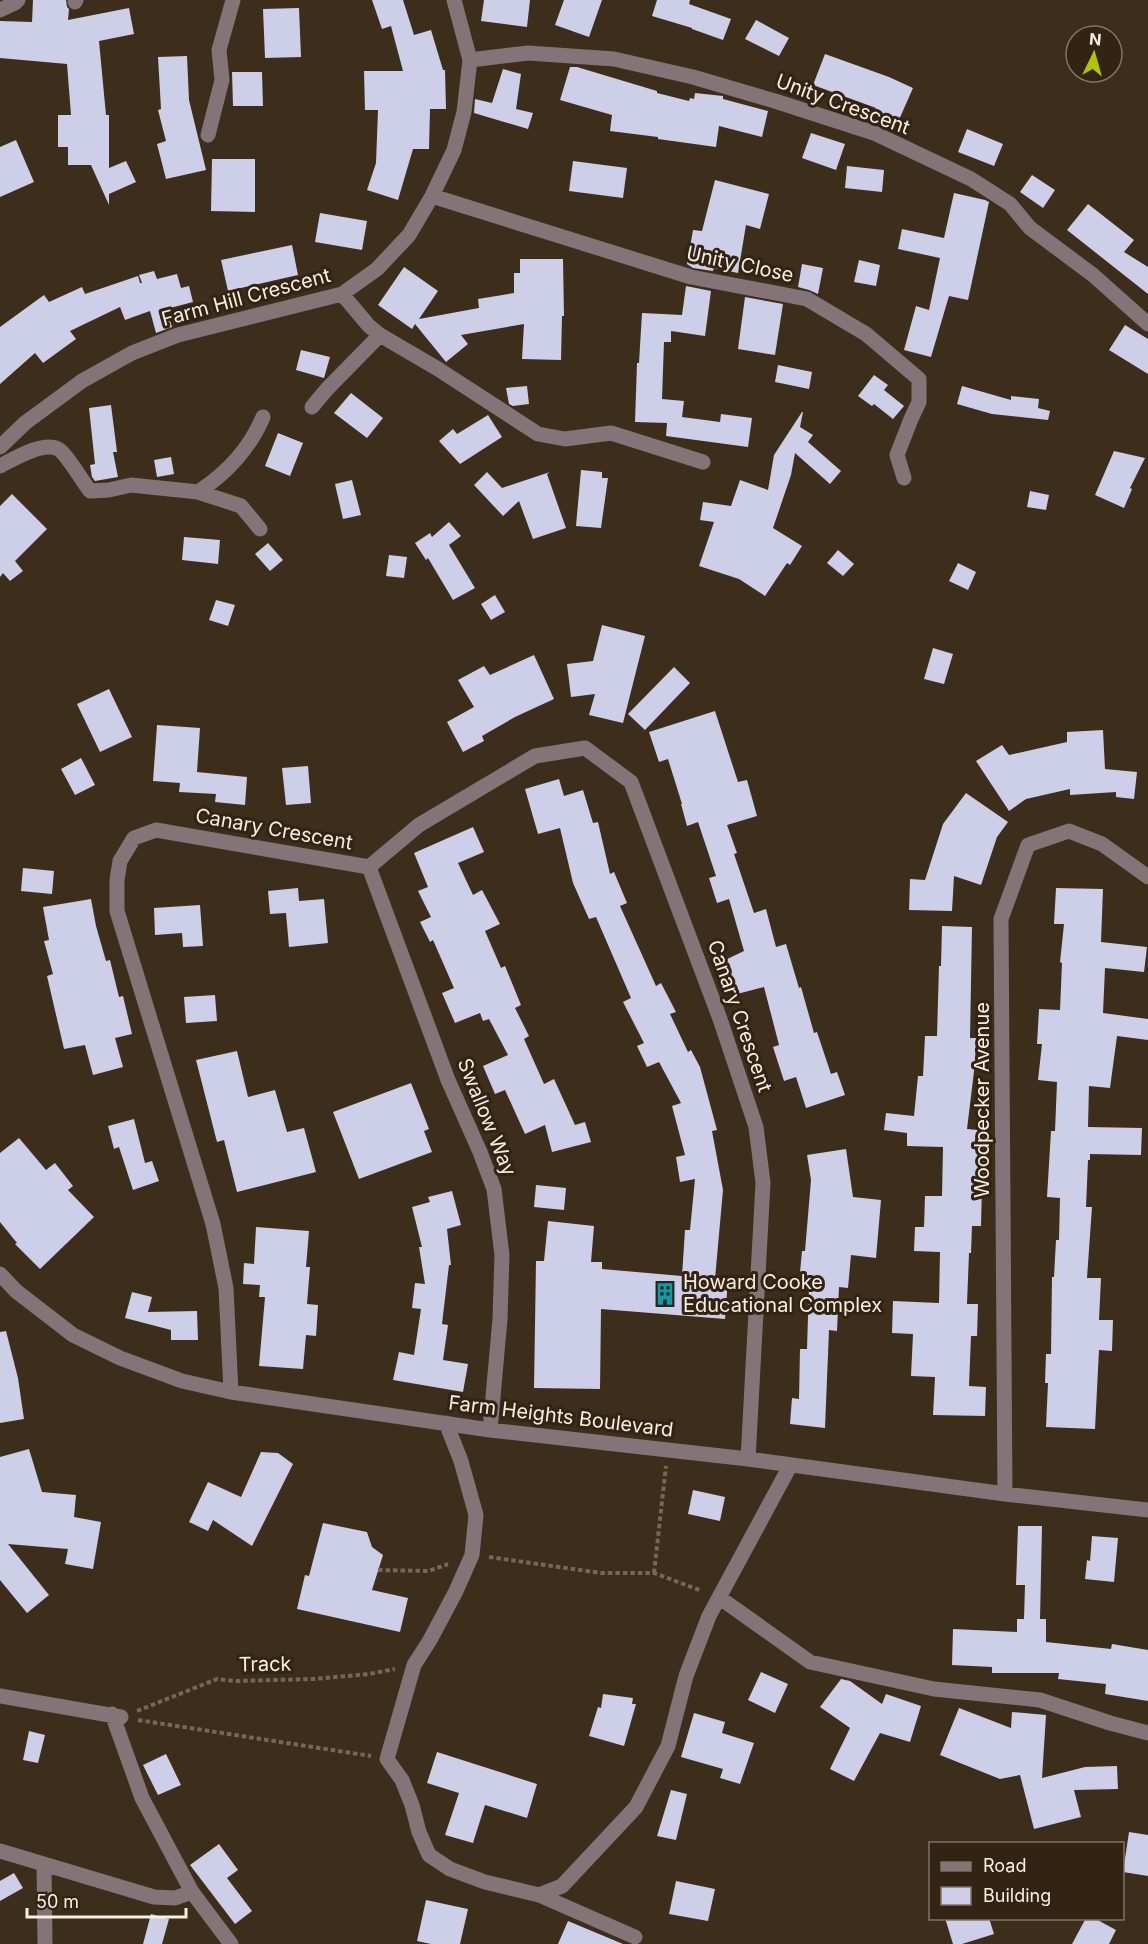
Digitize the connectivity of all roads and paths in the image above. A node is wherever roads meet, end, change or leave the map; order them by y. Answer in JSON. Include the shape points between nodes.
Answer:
{"nodes":[{"id":1,"x":18,"y":0,"type":"edge"},
{"id":2,"x":233,"y":0,"type":"edge"},
{"id":3,"x":454,"y":0,"type":"edge"},
{"id":4,"x":0,"y":10,"type":"edge"},
{"id":5,"x":470,"y":60,"type":"junction"},
{"id":6,"x":208,"y":135,"type":"dead end"},
{"id":7,"x":432,"y":196,"type":"junction"},
{"id":8,"x":342,"y":294,"type":"junction"},
{"id":9,"x":1148,"y":324,"type":"edge"},
{"id":10,"x":380,"y":335,"type":"junction"},
{"id":11,"x":312,"y":408,"type":"dead end"},
{"id":12,"x":263,"y":417,"type":"dead end"},
{"id":13,"x":0,"y":447,"type":"edge"},
{"id":14,"x":703,"y":462,"type":"dead end"},
{"id":15,"x":0,"y":466,"type":"edge"},
{"id":16,"x":904,"y":478,"type":"dead end"},
{"id":17,"x":198,"y":492,"type":"junction"},
{"id":18,"x":260,"y":530,"type":"dead end"},
{"id":19,"x":369,"y":867,"type":"junction"},
{"id":20,"x":1148,"y":877,"type":"edge"},
{"id":21,"x":0,"y":1274,"type":"edge"},
{"id":22,"x":231,"y":1392,"type":"junction"},
{"id":23,"x":446,"y":1423,"type":"junction"},
{"id":24,"x":489,"y":1430,"type":"junction"},
{"id":25,"x":668,"y":1451,"type":"junction"},
{"id":26,"x":748,"y":1459,"type":"junction"},
{"id":27,"x":790,"y":1466,"type":"junction"},
{"id":28,"x":1005,"y":1494,"type":"junction"},
{"id":29,"x":1148,"y":1510,"type":"edge"},
{"id":30,"x":472,"y":1555,"type":"junction"},
{"id":31,"x":378,"y":1570,"type":"dead end"},
{"id":32,"x":654,"y":1573,"type":"junction"},
{"id":33,"x":720,"y":1598,"type":"junction"},
{"id":34,"x":414,"y":1665,"type":"junction"},
{"id":35,"x":0,"y":1696,"type":"edge"},
{"id":36,"x":117,"y":1716,"type":"junction"},
{"id":37,"x":1148,"y":1733,"type":"edge"},
{"id":38,"x":387,"y":1759,"type":"junction"},
{"id":39,"x":0,"y":1851,"type":"edge"},
{"id":40,"x":44,"y":1864,"type":"junction"},
{"id":41,"x":192,"y":1892,"type":"junction"},
{"id":42,"x":539,"y":1895,"type":"junction"},
{"id":43,"x":635,"y":1938,"type":"dead end"},
{"id":44,"x":45,"y":1944,"type":"edge"},
{"id":45,"x":231,"y":1944,"type":"edge"}],
"edges":[{"from":1,"to":4,"type":"street"},
{"from":2,"to":6,"type":"street","via":[[219,50],[222,80]]},
{"from":3,"to":5,"type":"street","name":"Farm Hill Crescent"},
{"from":5,"to":7,"type":"street","name":"Farm Hill Crescent","via":[[464,112],[454,150]]},
{"from":5,"to":9,"type":"street","name":"Unity Crescent","via":[[528,53],[614,59],[693,77],[874,133],[971,179],[1010,204],[1030,228],[1094,275]]},
{"from":7,"to":8,"type":"street","name":"Farm Hill Crescent","via":[[409,235],[377,269]]},
{"from":7,"to":16,"type":"street","name":"Unity Close","via":[[691,277],[807,299],[846,322],[920,379],[920,402],[897,455]]},
{"from":8,"to":10,"type":"street"},
{"from":8,"to":13,"type":"street","name":"Farm Hill Crescent","via":[[178,335],[132,353],[82,381],[25,423]]},
{"from":10,"to":11,"type":"street"},
{"from":10,"to":14,"type":"street","via":[[538,434],[565,439],[611,433]]},
{"from":12,"to":17,"type":"street","via":[[229,469]]},
{"from":15,"to":17,"type":"street","via":[[50,446],[60,450],[90,490],[131,485]]},
{"from":17,"to":18,"type":"street","via":[[241,506]]},
{"from":19,"to":22,"type":"street","name":"Canary Crescent","via":[[156,830],[134,838],[120,861],[117,911],[213,1224],[226,1288]]},
{"from":19,"to":24,"type":"street","name":"Swallow Way","via":[[448,1080],[494,1189],[502,1255]]},
{"from":19,"to":26,"type":"street","name":"Canary Crescent","via":[[419,825],[535,756],[585,748],[631,782],[756,1127],[763,1183]]},
{"from":20,"to":28,"type":"street","name":"Woodpecker Avenue","via":[[1102,844],[1069,831],[1028,845],[1001,920]]},
{"from":21,"to":22,"type":"street","name":"Farm Heights Boulevard","via":[[73,1335],[182,1382]]},
{"from":22,"to":23,"type":"street","name":"Farm Heights Boulevard"},
{"from":23,"to":24,"type":"street","name":"Farm Heights Boulevard"},
{"from":23,"to":30,"type":"street","via":[[476,1515]]},
{"from":24,"to":25,"type":"street","name":"Farm Heights Boulevard"},
{"from":25,"to":26,"type":"street","name":"Farm Heights Boulevard"},
{"from":25,"to":32,"type":"path"},
{"from":26,"to":27,"type":"street","name":"Farm Heights Boulevard"},
{"from":27,"to":28,"type":"street","name":"Farm Heights Boulevard"},
{"from":27,"to":33,"type":"street"},
{"from":28,"to":29,"type":"street","name":"Farm Heights Boulevard"},
{"from":30,"to":31,"type":"path","via":[[429,1571]]},
{"from":30,"to":32,"type":"path","via":[[601,1573]]},
{"from":30,"to":34,"type":"street"},
{"from":32,"to":33,"type":"path"},
{"from":33,"to":37,"type":"street","via":[[810,1662],[934,1689],[1040,1700]]},
{"from":33,"to":42,"type":"street","via":[[686,1676],[668,1746],[636,1807],[562,1886]]},
{"from":34,"to":36,"type":"path","name":"Track","via":[[314,1679],[217,1679]]},
{"from":34,"to":38,"type":"street"},
{"from":35,"to":36,"type":"street"},
{"from":36,"to":38,"type":"path"},
{"from":36,"to":41,"type":"street","via":[[142,1798]]},
{"from":38,"to":42,"type":"street","via":[[402,1780],[429,1855],[450,1869],[485,1882]]},
{"from":39,"to":40,"type":"street"},
{"from":40,"to":41,"type":"street","via":[[154,1897],[175,1898]]},
{"from":40,"to":44,"type":"street"},
{"from":41,"to":45,"type":"street"},
{"from":42,"to":43,"type":"street"}]}
